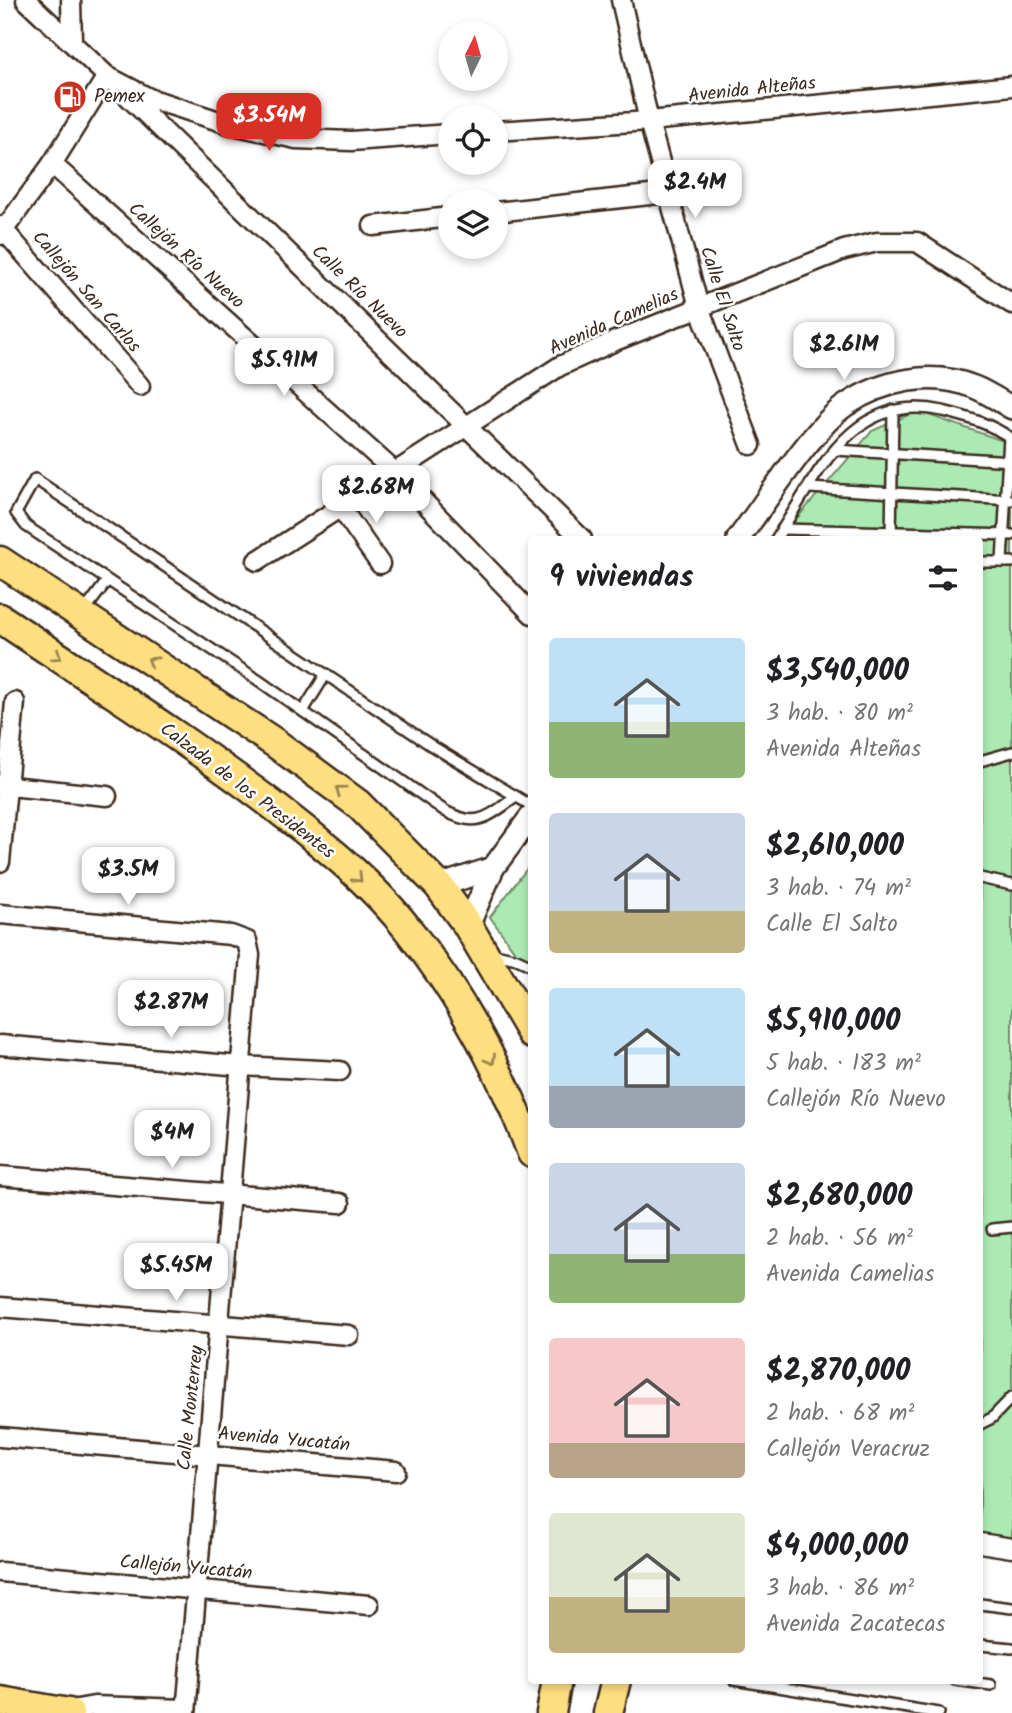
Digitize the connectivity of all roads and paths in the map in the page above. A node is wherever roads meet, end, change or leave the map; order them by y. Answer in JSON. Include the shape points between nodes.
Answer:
{"nodes":[{"id":1,"x":26,"y":0,"type":"edge"},
{"id":2,"x":71,"y":0,"type":"edge"},
{"id":3,"x":621,"y":0,"type":"edge"},
{"id":4,"x":72,"y":41,"type":"junction"},
{"id":5,"x":107,"y":76,"type":"junction"},
{"id":6,"x":1012,"y":86,"type":"edge"},
{"id":7,"x":649,"y":121,"type":"junction"},
{"id":8,"x":508,"y":130,"type":"edge"},
{"id":9,"x":438,"y":135,"type":"edge"},
{"id":10,"x":52,"y":164,"type":"junction"},
{"id":11,"x":668,"y":193,"type":"junction"},
{"id":12,"x":508,"y":211,"type":"edge"},
{"id":13,"x":438,"y":218,"type":"edge"},
{"id":14,"x":373,"y":226,"type":"dead end"},
{"id":15,"x":1,"y":231,"type":"edge"},
{"id":16,"x":1012,"y":304,"type":"edge"},
{"id":17,"x":699,"y":307,"type":"junction"},
{"id":18,"x":139,"y":386,"type":"dead end"},
{"id":19,"x":1012,"y":408,"type":"edge"},
{"id":20,"x":893,"y":410,"type":"junction"},
{"id":21,"x":468,"y":427,"type":"junction"},
{"id":22,"x":1011,"y":438,"type":"edge"},
{"id":23,"x":751,"y":445,"type":"dead end"},
{"id":24,"x":835,"y":450,"type":"junction"},
{"id":25,"x":892,"y":453,"type":"junction"},
{"id":26,"x":1010,"y":461,"type":"edge"},
{"id":27,"x":397,"y":474,"type":"junction"},
{"id":28,"x":809,"y":488,"type":"junction"},
{"id":29,"x":892,"y":492,"type":"junction"},
{"id":30,"x":1009,"y":500,"type":"edge"},
{"id":31,"x":341,"y":508,"type":"junction"},
{"id":32,"x":782,"y":529,"type":"junction"},
{"id":33,"x":891,"y":535,"type":"edge"},
{"id":34,"x":1008,"y":535,"type":"edge"},
{"id":35,"x":579,"y":536,"type":"edge"},
{"id":36,"x":740,"y":536,"type":"edge"},
{"id":37,"x":778,"y":536,"type":"edge"},
{"id":38,"x":0,"y":561,"type":"edge"},
{"id":39,"x":257,"y":561,"type":"dead end"},
{"id":40,"x":983,"y":562,"type":"edge"},
{"id":41,"x":1007,"y":562,"type":"edge"},
{"id":42,"x":380,"y":564,"type":"dead end"},
{"id":43,"x":107,"y":581,"type":"junction"},
{"id":44,"x":528,"y":610,"type":"edge"},
{"id":45,"x":82,"y":615,"type":"junction"},
{"id":46,"x":0,"y":618,"type":"edge"},
{"id":47,"x":326,"y":674,"type":"junction"},
{"id":48,"x":15,"y":702,"type":"dead end"},
{"id":49,"x":303,"y":711,"type":"junction"},
{"id":50,"x":1012,"y":752,"type":"edge"},
{"id":51,"x":983,"y":760,"type":"edge"},
{"id":52,"x":4,"y":785,"type":"edge"},
{"id":53,"x":107,"y":796,"type":"dead end"},
{"id":54,"x":516,"y":797,"type":"junction"},
{"id":55,"x":528,"y":809,"type":"edge"},
{"id":56,"x":528,"y":819,"type":"edge"},
{"id":57,"x":0,"y":862,"type":"edge"},
{"id":58,"x":493,"y":868,"type":"junction"},
{"id":59,"x":983,"y":879,"type":"edge"},
{"id":60,"x":1012,"y":885,"type":"edge"},
{"id":61,"x":439,"y":886,"type":"junction"},
{"id":62,"x":0,"y":914,"type":"edge"},
{"id":63,"x":468,"y":926,"type":"junction"},
{"id":64,"x":484,"y":952,"type":"junction"},
{"id":65,"x":528,"y":964,"type":"edge"},
{"id":66,"x":528,"y":1027,"type":"edge"},
{"id":67,"x":0,"y":1045,"type":"edge"},
{"id":68,"x":241,"y":1066,"type":"junction"},
{"id":69,"x":340,"y":1070,"type":"dead end"},
{"id":70,"x":528,"y":1142,"type":"edge"},
{"id":71,"x":0,"y":1176,"type":"edge"},
{"id":72,"x":230,"y":1195,"type":"junction"},
{"id":73,"x":340,"y":1203,"type":"dead end"},
{"id":74,"x":1012,"y":1227,"type":"edge"},
{"id":75,"x":992,"y":1228,"type":"dead end"},
{"id":76,"x":0,"y":1307,"type":"edge"},
{"id":77,"x":220,"y":1326,"type":"junction"},
{"id":78,"x":349,"y":1335,"type":"dead end"},
{"id":79,"x":1012,"y":1397,"type":"edge"},
{"id":80,"x":983,"y":1422,"type":"edge"},
{"id":81,"x":0,"y":1437,"type":"edge"},
{"id":82,"x":208,"y":1455,"type":"junction"},
{"id":83,"x":396,"y":1471,"type":"dead end"},
{"id":84,"x":983,"y":1543,"type":"edge"},
{"id":85,"x":1012,"y":1548,"type":"edge"},
{"id":86,"x":0,"y":1572,"type":"edge"},
{"id":87,"x":195,"y":1590,"type":"junction"},
{"id":88,"x":983,"y":1604,"type":"edge"},
{"id":89,"x":369,"y":1605,"type":"dead end"},
{"id":90,"x":1012,"y":1608,"type":"edge"},
{"id":91,"x":983,"y":1644,"type":"edge"},
{"id":92,"x":1012,"y":1648,"type":"edge"},
{"id":93,"x":556,"y":1684,"type":"edge"},
{"id":94,"x":615,"y":1684,"type":"edge"},
{"id":95,"x":759,"y":1684,"type":"edge"},
{"id":96,"x":983,"y":1684,"type":"edge"},
{"id":97,"x":991,"y":1685,"type":"dead end"},
{"id":98,"x":0,"y":1701,"type":"edge"},
{"id":99,"x":186,"y":1711,"type":"edge"},
{"id":100,"x":67,"y":1712,"type":"edge"},
{"id":101,"x":551,"y":1713,"type":"edge"},
{"id":102,"x":608,"y":1713,"type":"edge"},
{"id":103,"x":939,"y":1713,"type":"edge"}],
"edges":[{"from":1,"to":4,"type":"street"},
{"from":2,"to":4,"type":"street"},
{"from":3,"to":7,"type":"street","name":"Calle El Salto"},
{"from":4,"to":5,"type":"street"},
{"from":5,"to":9,"type":"street","via":[[149,98],[296,139],[351,141]]},
{"from":5,"to":10,"type":"street"},
{"from":5,"to":21,"type":"street","name":"Calle Río Nuevo"},
{"from":6,"to":7,"type":"street","name":"Avenida Alteñas"},
{"from":7,"to":8,"type":"street","name":"Avenida Alteñas"},
{"from":7,"to":11,"type":"street","name":"Calle El Salto"},
{"from":10,"to":15,"type":"street"},
{"from":10,"to":27,"type":"street","name":"Callejón Río Nuevo"},
{"from":11,"to":12,"type":"street"},
{"from":11,"to":17,"type":"street","name":"Calle El Salto"},
{"from":13,"to":14,"type":"street"},
{"from":15,"to":18,"type":"street","name":"Callejón San Carlos"},
{"from":16,"to":17,"type":"street","name":"Avenida Camelias","via":[[932,250],[899,240],[844,250]]},
{"from":17,"to":21,"type":"street","name":"Avenida Camelias","via":[[561,366]]},
{"from":17,"to":23,"type":"street","name":"Calle El Salto"},
{"from":19,"to":36,"type":"street","via":[[975,387],[946,378],[913,379],[876,388],[844,406],[820,431]]},
{"from":20,"to":22,"type":"lane","via":[[929,408],[961,415]]},
{"from":20,"to":24,"type":"lane","via":[[863,421]]},
{"from":20,"to":25,"type":"lane"},
{"from":21,"to":27,"type":"street","name":"Avenida Camelias"},
{"from":21,"to":35,"type":"street","name":"Calle Río Nuevo"},
{"from":22,"to":26,"type":"lane"},
{"from":24,"to":25,"type":"lane"},
{"from":24,"to":28,"type":"lane"},
{"from":25,"to":26,"type":"lane"},
{"from":25,"to":29,"type":"lane"},
{"from":26,"to":30,"type":"lane"},
{"from":27,"to":31,"type":"street","name":"Avenida Camelias"},
{"from":27,"to":44,"type":"street","name":"Callejón Río Nuevo"},
{"from":28,"to":29,"type":"lane"},
{"from":28,"to":32,"type":"lane"},
{"from":29,"to":30,"type":"lane"},
{"from":29,"to":33,"type":"lane"},
{"from":30,"to":34,"type":"lane"},
{"from":31,"to":39,"type":"street","name":"Avenida Camelias"},
{"from":31,"to":42,"type":"street"},
{"from":32,"to":33,"type":"lane"},
{"from":32,"to":37,"type":"lane"},
{"from":33,"to":34,"type":"lane"},
{"from":34,"to":41,"type":"lane"},
{"from":38,"to":45,"type":"main road"},
{"from":40,"to":41,"type":"lane"},
{"from":43,"to":45,"type":"lane"},
{"from":43,"to":47,"type":"lane","via":[[19,520],[16,513],[35,479]]},
{"from":43,"to":49,"type":"lane"},
{"from":61,"to":45,"type":"main road","one_way":true,"via":[[358,804]]},
{"from":46,"to":70,"type":"main road","name":"Calzada de los Presidentes","one_way":true,"via":[[217,763],[352,871],[410,931],[446,983],[509,1091]]},
{"from":47,"to":49,"type":"lane"},
{"from":47,"to":54,"type":"lane"},
{"from":48,"to":52,"type":"street"},
{"from":49,"to":54,"type":"lane","via":[[459,819],[482,820]]},
{"from":50,"to":51,"type":"lane"},
{"from":52,"to":53,"type":"street"},
{"from":52,"to":57,"type":"street"},
{"from":54,"to":55,"type":"lane"},
{"from":56,"to":58,"type":"street"},
{"from":58,"to":61,"type":"street"},
{"from":58,"to":63,"type":"street"},
{"from":59,"to":60,"type":"lane"},
{"from":61,"to":63,"type":"main road"},
{"from":62,"to":68,"type":"street","name":"Calle Monterrey","via":[[231,935],[247,941],[250,955]]},
{"from":63,"to":64,"type":"main road"},
{"from":64,"to":65,"type":"lane"},
{"from":64,"to":66,"type":"main road"},
{"from":67,"to":68,"type":"street"},
{"from":68,"to":69,"type":"street"},
{"from":68,"to":72,"type":"street","name":"Calle Monterrey"},
{"from":71,"to":72,"type":"street"},
{"from":72,"to":73,"type":"street"},
{"from":72,"to":77,"type":"street","name":"Calle Monterrey"},
{"from":74,"to":75,"type":"lane"},
{"from":76,"to":77,"type":"street"},
{"from":77,"to":78,"type":"street"},
{"from":77,"to":82,"type":"street","name":"Calle Monterrey"},
{"from":79,"to":80,"type":"lane"},
{"from":81,"to":82,"type":"street","name":"Avenida Yucatán"},
{"from":82,"to":83,"type":"street","name":"Avenida Yucatán"},
{"from":82,"to":87,"type":"street","name":"Calle Monterrey"},
{"from":84,"to":85,"type":"street"},
{"from":86,"to":87,"type":"street","name":"Callejón Yucatán"},
{"from":87,"to":89,"type":"street","name":"Callejón Yucatán"},
{"from":87,"to":99,"type":"street","name":"Calle Monterrey"},
{"from":88,"to":90,"type":"lane"},
{"from":91,"to":92,"type":"lane"},
{"from":93,"to":101,"type":"main road"},
{"from":94,"to":102,"type":"main road"},
{"from":95,"to":103,"type":"lane"},
{"from":96,"to":97,"type":"lane"},
{"from":98,"to":100,"type":"main road"},
{"from":99,"to":100,"type":"street","via":[[94,1706]]}]}
